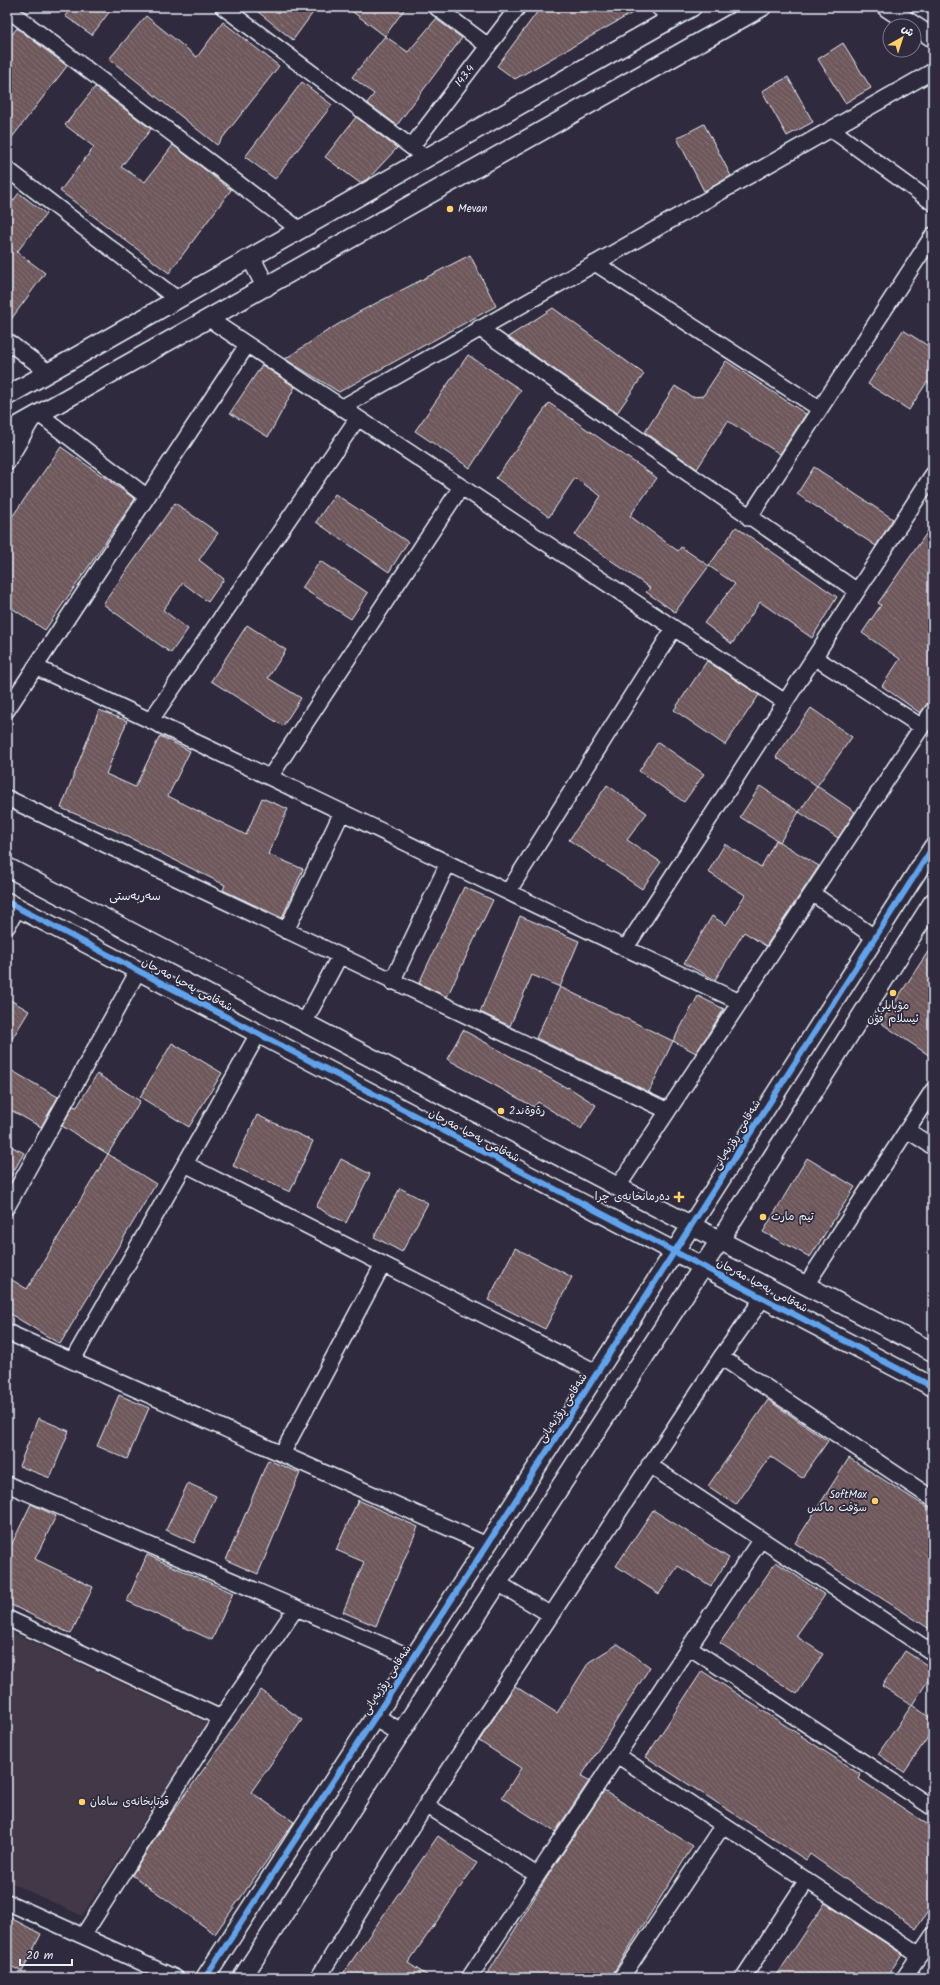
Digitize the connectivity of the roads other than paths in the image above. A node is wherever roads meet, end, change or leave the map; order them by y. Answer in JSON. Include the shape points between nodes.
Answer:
{"nodes":[{"id":1,"x":9,"y":7,"type":"edge"},
{"id":2,"x":223,"y":7,"type":"edge"},
{"id":3,"x":436,"y":7,"type":"edge"},
{"id":4,"x":518,"y":7,"type":"edge"},
{"id":5,"x":658,"y":7,"type":"edge"},
{"id":6,"x":692,"y":7,"type":"edge"},
{"id":7,"x":762,"y":7,"type":"edge"},
{"id":8,"x":886,"y":7,"type":"edge"},
{"id":9,"x":7,"y":9,"type":"edge"},
{"id":10,"x":672,"y":18,"type":"junction"},
{"id":11,"x":933,"y":38,"type":"edge"},
{"id":12,"x":488,"y":46,"type":"junction"},
{"id":13,"x":933,"y":71,"type":"edge"},
{"id":14,"x":831,"y":129,"type":"junction"},
{"id":15,"x":412,"y":146,"type":"junction"},
{"id":16,"x":426,"y":158,"type":"junction"},
{"id":17,"x":7,"y":169,"type":"edge"},
{"id":18,"x":933,"y":203,"type":"edge"},
{"id":19,"x":300,"y":230,"type":"junction"},
{"id":20,"x":933,"y":236,"type":"edge"},
{"id":21,"x":251,"y":258,"type":"junction"},
{"id":22,"x":595,"y":263,"type":"junction"},
{"id":23,"x":266,"y":286,"type":"junction"},
{"id":24,"x":177,"y":299,"type":"junction"},
{"id":25,"x":208,"y":319,"type":"junction"},
{"id":26,"x":479,"y":328,"type":"junction"},
{"id":27,"x":7,"y":341,"type":"edge"},
{"id":28,"x":247,"y":345,"type":"junction"},
{"id":29,"x":48,"y":372,"type":"junction"},
{"id":30,"x":7,"y":396,"type":"edge"},
{"id":31,"x":341,"y":408,"type":"junction"},
{"id":32,"x":820,"y":409,"type":"junction"},
{"id":33,"x":36,"y":416,"type":"junction"},
{"id":34,"x":358,"y":419,"type":"junction"},
{"id":35,"x":7,"y":432,"type":"edge"},
{"id":36,"x":7,"y":463,"type":"edge"},
{"id":37,"x":933,"y":474,"type":"edge"},
{"id":38,"x":461,"y":487,"type":"junction"},
{"id":39,"x":147,"y":497,"type":"junction"},
{"id":40,"x":749,"y":518,"type":"junction"},
{"id":41,"x":857,"y":592,"type":"junction"},
{"id":42,"x":674,"y":628,"type":"junction"},
{"id":43,"x":814,"y":657,"type":"junction"},
{"id":44,"x":35,"y":667,"type":"junction"},
{"id":45,"x":785,"y":702,"type":"junction"},
{"id":46,"x":7,"y":710,"type":"edge"},
{"id":47,"x":933,"y":710,"type":"edge"},
{"id":48,"x":151,"y":720,"type":"junction"},
{"id":49,"x":922,"y":727,"type":"junction"},
{"id":50,"x":270,"y":777,"type":"junction"},
{"id":51,"x":7,"y":798,"type":"edge"},
{"id":52,"x":342,"y":812,"type":"junction"},
{"id":53,"x":933,"y":846,"type":"edge"},
{"id":54,"x":448,"y":863,"type":"junction"},
{"id":55,"x":7,"y":867,"type":"edge"},
{"id":56,"x":508,"y":892,"type":"junction"},
{"id":57,"x":812,"y":894,"type":"junction"},
{"id":58,"x":933,"y":902,"type":"edge"},
{"id":59,"x":12,"y":905,"type":"edge"},
{"id":60,"x":7,"y":927,"type":"edge"},
{"id":61,"x":286,"y":932,"type":"junction"},
{"id":62,"x":874,"y":937,"type":"junction"},
{"id":63,"x":625,"y":949,"type":"junction"},
{"id":64,"x":339,"y":957,"type":"junction"},
{"id":65,"x":138,"y":970,"type":"junction"},
{"id":66,"x":202,"y":970,"type":"junction"},
{"id":67,"x":392,"y":982,"type":"junction"},
{"id":68,"x":186,"y":996,"type":"junction"},
{"id":69,"x":740,"y":1002,"type":"junction"},
{"id":70,"x":304,"y":1024,"type":"junction"},
{"id":71,"x":258,"y":1034,"type":"junction"},
{"id":72,"x":933,"y":1090,"type":"edge"},
{"id":73,"x":668,"y":1111,"type":"junction"},
{"id":74,"x":907,"y":1130,"type":"junction"},
{"id":75,"x":933,"y":1147,"type":"edge"},
{"id":76,"x":185,"y":1164,"type":"junction"},
{"id":77,"x":617,"y":1188,"type":"junction"},
{"id":78,"x":7,"y":1207,"type":"edge"},
{"id":79,"x":691,"y":1225,"type":"junction"},
{"id":80,"x":720,"y":1240,"type":"junction"},
{"id":81,"x":674,"y":1252,"type":"junction"},
{"id":82,"x":383,"y":1264,"type":"junction"},
{"id":83,"x":703,"y":1266,"type":"junction"},
{"id":84,"x":806,"y":1285,"type":"junction"},
{"id":85,"x":763,"y":1298,"type":"junction"},
{"id":86,"x":7,"y":1332,"type":"edge"},
{"id":87,"x":933,"y":1352,"type":"edge"},
{"id":88,"x":721,"y":1357,"type":"junction"},
{"id":89,"x":72,"y":1361,"type":"junction"},
{"id":90,"x":598,"y":1373,"type":"junction"},
{"id":91,"x":933,"y":1387,"type":"edge"},
{"id":92,"x":282,"y":1454,"type":"junction"},
{"id":93,"x":649,"y":1465,"type":"junction"},
{"id":94,"x":7,"y":1485,"type":"edge"},
{"id":95,"x":933,"y":1499,"type":"edge"},
{"id":96,"x":761,"y":1539,"type":"junction"},
{"id":97,"x":487,"y":1545,"type":"junction"},
{"id":98,"x":498,"y":1583,"type":"junction"},
{"id":99,"x":296,"y":1608,"type":"junction"},
{"id":100,"x":551,"y":1615,"type":"junction"},
{"id":101,"x":7,"y":1618,"type":"edge"},
{"id":102,"x":689,"y":1647,"type":"junction"},
{"id":103,"x":933,"y":1652,"type":"edge"},
{"id":104,"x":413,"y":1658,"type":"junction"},
{"id":105,"x":375,"y":1717,"type":"junction"},
{"id":106,"x":221,"y":1718,"type":"junction"},
{"id":107,"x":401,"y":1733,"type":"junction"},
{"id":108,"x":617,"y":1755,"type":"junction"},
{"id":109,"x":426,"y":1805,"type":"junction"},
{"id":110,"x":933,"y":1808,"type":"edge"},
{"id":111,"x":723,"y":1825,"type":"junction"},
{"id":112,"x":537,"y":1875,"type":"junction"},
{"id":113,"x":806,"y":1880,"type":"junction"},
{"id":114,"x":7,"y":1902,"type":"edge"},
{"id":115,"x":933,"y":1935,"type":"edge"},
{"id":116,"x":82,"y":1936,"type":"junction"},
{"id":117,"x":920,"y":1955,"type":"junction"},
{"id":118,"x":176,"y":1978,"type":"edge"},
{"id":119,"x":205,"y":1978,"type":"edge"},
{"id":120,"x":242,"y":1978,"type":"edge"},
{"id":121,"x":318,"y":1978,"type":"edge"},
{"id":122,"x":469,"y":1978,"type":"edge"},
{"id":123,"x":621,"y":1978,"type":"edge"},
{"id":124,"x":743,"y":1978,"type":"edge"},
{"id":125,"x":904,"y":1978,"type":"edge"}],
"edges":[{"from":1,"to":9,"type":"street"},
{"from":2,"to":15,"type":"street"},
{"from":3,"to":12,"type":"street"},
{"from":4,"to":12,"type":"street","name":"143.4"},
{"from":5,"to":10,"type":"street"},
{"from":6,"to":10,"type":"street"},
{"from":7,"to":23,"type":"street"},
{"from":8,"to":11,"type":"street"},
{"from":9,"to":19,"type":"street"},
{"from":10,"to":16,"type":"street"},
{"from":12,"to":15,"type":"street","name":"143.4"},
{"from":13,"to":14,"type":"street"},
{"from":14,"to":18,"type":"street"},
{"from":14,"to":22,"type":"street"},
{"from":15,"to":16,"type":"street"},
{"from":16,"to":19,"type":"street"},
{"from":17,"to":24,"type":"street"},
{"from":19,"to":21,"type":"street"},
{"from":20,"to":32,"type":"street"},
{"from":21,"to":23,"type":"street"},
{"from":21,"to":24,"type":"street"},
{"from":22,"to":26,"type":"street"},
{"from":22,"to":32,"type":"street"},
{"from":23,"to":25,"type":"street"},
{"from":24,"to":29,"type":"street"},
{"from":25,"to":28,"type":"street"},
{"from":25,"to":33,"type":"street"},
{"from":26,"to":31,"type":"street"},
{"from":26,"to":40,"type":"street"},
{"from":27,"to":29,"type":"street"},
{"from":28,"to":31,"type":"street"},
{"from":28,"to":39,"type":"street"},
{"from":29,"to":30,"type":"street"},
{"from":31,"to":34,"type":"street"},
{"from":32,"to":40,"type":"street"},
{"from":33,"to":35,"type":"street"},
{"from":33,"to":36,"type":"street"},
{"from":33,"to":39,"type":"street"},
{"from":34,"to":38,"type":"street"},
{"from":34,"to":48,"type":"street"},
{"from":37,"to":41,"type":"street"},
{"from":38,"to":42,"type":"street"},
{"from":38,"to":50,"type":"street"},
{"from":39,"to":44,"type":"street"},
{"from":40,"to":41,"type":"street"},
{"from":41,"to":43,"type":"street"},
{"from":42,"to":45,"type":"street"},
{"from":42,"to":56,"type":"street"},
{"from":43,"to":45,"type":"street"},
{"from":43,"to":49,"type":"street"},
{"from":44,"to":46,"type":"street"},
{"from":44,"to":48,"type":"street"},
{"from":45,"to":63,"type":"street"},
{"from":47,"to":49,"type":"street"},
{"from":48,"to":50,"type":"street"},
{"from":49,"to":57,"type":"street"},
{"from":50,"to":52,"type":"street"},
{"from":51,"to":61,"type":"street"},
{"from":52,"to":54,"type":"street"},
{"from":52,"to":61,"type":"street"},
{"from":53,"to":62,"type":"street","name":"شەقامی ڕۆژبەیانی"},
{"from":54,"to":56,"type":"street"},
{"from":54,"to":67,"type":"street"},
{"from":55,"to":66,"type":"street","name":"شەقامی یەحیا مەرجان"},
{"from":56,"to":63,"type":"street"},
{"from":57,"to":62,"type":"street"},
{"from":57,"to":69,"type":"street"},
{"from":58,"to":80,"type":"street"},
{"from":59,"to":60,"type":"street"},
{"from":59,"to":65,"type":"street","name":"شەقامی یەحیا مەرجان"},
{"from":61,"to":64,"type":"street"},
{"from":62,"to":79,"type":"street","name":"شەقامی ڕۆژبەیانی"},
{"from":63,"to":69,"type":"street"},
{"from":64,"to":67,"type":"street"},
{"from":64,"to":70,"type":"street"},
{"from":65,"to":68,"type":"street","name":"شەقامی یەحیا مەرجان"},
{"from":65,"to":78,"type":"street"},
{"from":66,"to":68,"type":"street"},
{"from":66,"to":70,"type":"street","name":"شەقامی یەحیا مەرجان"},
{"from":67,"to":73,"type":"street"},
{"from":68,"to":71,"type":"street","name":"شەقامی یەحیا مەرجان"},
{"from":69,"to":73,"type":"street"},
{"from":70,"to":77,"type":"street","name":"شەقامی یەحیا مەرجان"},
{"from":71,"to":76,"type":"street"},
{"from":71,"to":81,"type":"street","name":"شەقامی یەحیا مەرجان"},
{"from":72,"to":74,"type":"street"},
{"from":73,"to":77,"type":"street"},
{"from":74,"to":75,"type":"street"},
{"from":74,"to":84,"type":"street"},
{"from":76,"to":82,"type":"street"},
{"from":76,"to":89,"type":"street"},
{"from":77,"to":79,"type":"street","name":"شەقامی یەحیا مەرجان"},
{"from":79,"to":80,"type":"street","name":"شەقامی یەحیا مەرجان"},
{"from":79,"to":81,"type":"street","name":"شەقامی ڕۆژبەیانی"},
{"from":80,"to":83,"type":"street"},
{"from":80,"to":84,"type":"street","name":"شەقامی یەحیا مەرجان"},
{"from":81,"to":83,"type":"street","name":"شەقامی یەحیا مەرجان"},
{"from":81,"to":90,"type":"street","name":"شەقامی ڕۆژبەیانی"},
{"from":82,"to":90,"type":"street"},
{"from":82,"to":92,"type":"street"},
{"from":83,"to":85,"type":"street","name":"شەقامی یەحیا مەرجان"},
{"from":83,"to":98,"type":"street"},
{"from":84,"to":87,"type":"street","name":"شەقامی یەحیا مەرجان"},
{"from":85,"to":88,"type":"street"},
{"from":85,"to":91,"type":"street","name":"شەقامی یەحیا مەرجان"},
{"from":86,"to":89,"type":"street"},
{"from":88,"to":93,"type":"street"},
{"from":88,"to":95,"type":"street"},
{"from":89,"to":92,"type":"street"},
{"from":90,"to":97,"type":"street","name":"شەقامی ڕۆژبەیانی"},
{"from":92,"to":97,"type":"street"},
{"from":93,"to":96,"type":"street"},
{"from":93,"to":100,"type":"street"},
{"from":94,"to":99,"type":"street"},
{"from":96,"to":102,"type":"street"},
{"from":96,"to":103,"type":"street"},
{"from":97,"to":104,"type":"street","name":"شەقامی ڕۆژبەیانی"},
{"from":98,"to":100,"type":"street"},
{"from":98,"to":107,"type":"street"},
{"from":99,"to":104,"type":"street"},
{"from":99,"to":106,"type":"street"},
{"from":100,"to":109,"type":"street"},
{"from":101,"to":106,"type":"street"},
{"from":102,"to":108,"type":"street"},
{"from":102,"to":110,"type":"street"},
{"from":104,"to":105,"type":"street","name":"شەقامی ڕۆژبەیانی"},
{"from":105,"to":107,"type":"street"},
{"from":105,"to":119,"type":"street","name":"شەقامی ڕۆژبەیانی"},
{"from":106,"to":116,"type":"street"},
{"from":107,"to":120,"type":"street"},
{"from":108,"to":111,"type":"street"},
{"from":108,"to":112,"type":"street"},
{"from":109,"to":112,"type":"street"},
{"from":109,"to":121,"type":"street"},
{"from":111,"to":113,"type":"street"},
{"from":111,"to":123,"type":"street"},
{"from":112,"to":122,"type":"street"},
{"from":113,"to":117,"type":"street"},
{"from":113,"to":124,"type":"street"},
{"from":114,"to":116,"type":"street"},
{"from":115,"to":117,"type":"street"},
{"from":116,"to":118,"type":"street"},
{"from":117,"to":125,"type":"street"}]}
